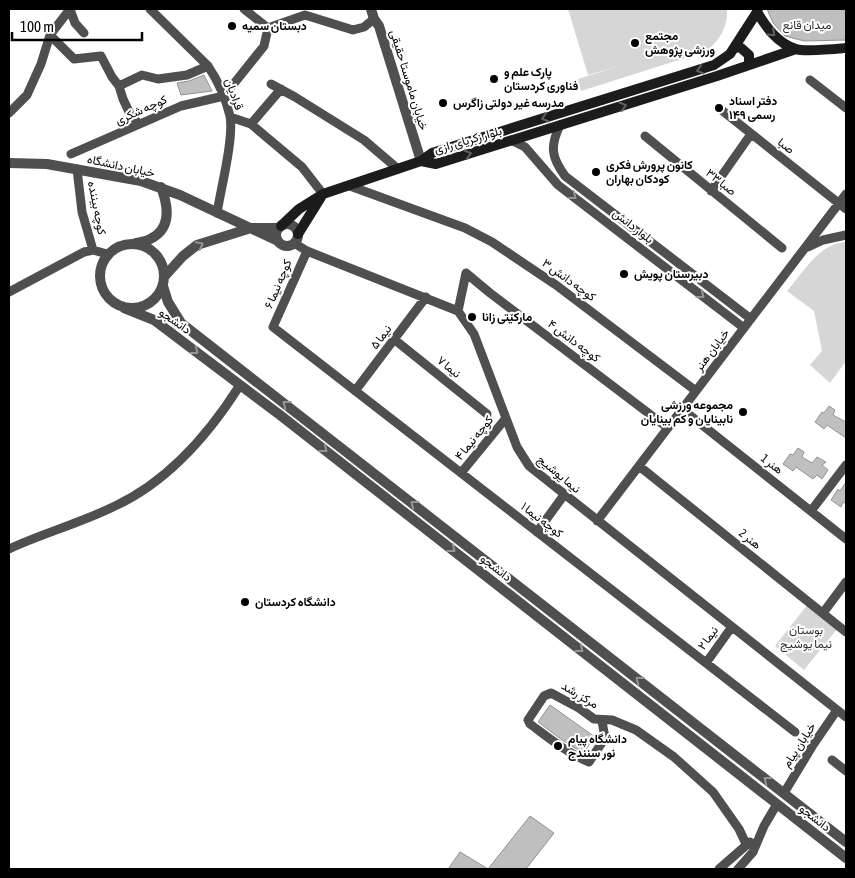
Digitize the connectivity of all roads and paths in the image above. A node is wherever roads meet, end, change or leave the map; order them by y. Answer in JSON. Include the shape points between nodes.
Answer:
{"nodes":[{"id":1,"x":70,"y":9,"type":"edge"},
{"id":2,"x":150,"y":9,"type":"edge"},
{"id":3,"x":244,"y":9,"type":"edge"},
{"id":4,"x":371,"y":9,"type":"edge"},
{"id":5,"x":758,"y":10,"type":"edge"},
{"id":6,"x":63,"y":13,"type":"edge"},
{"id":7,"x":374,"y":20,"type":"junction"},
{"id":8,"x":268,"y":28,"type":"junction"},
{"id":9,"x":84,"y":33,"type":"dead end"},
{"id":10,"x":50,"y":35,"type":"junction"},
{"id":11,"x":735,"y":47,"type":"junction"},
{"id":12,"x":846,"y":48,"type":"edge"},
{"id":13,"x":796,"y":49,"type":"junction"},
{"id":14,"x":208,"y":66,"type":"junction"},
{"id":15,"x":749,"y":66,"type":"junction"},
{"id":16,"x":810,"y":80,"type":"dead end"},
{"id":17,"x":271,"y":84,"type":"dead end"},
{"id":18,"x":119,"y":86,"type":"junction"},
{"id":19,"x":280,"y":89,"type":"junction"},
{"id":20,"x":224,"y":96,"type":"junction"},
{"id":21,"x":718,"y":108,"type":"dead end"},
{"id":22,"x":846,"y":108,"type":"edge"},
{"id":23,"x":9,"y":113,"type":"edge"},
{"id":24,"x":230,"y":117,"type":"junction"},
{"id":25,"x":138,"y":124,"type":"junction"},
{"id":26,"x":250,"y":124,"type":"junction"},
{"id":27,"x":560,"y":125,"type":"junction"},
{"id":28,"x":751,"y":134,"type":"junction"},
{"id":29,"x":644,"y":136,"type":"dead end"},
{"id":30,"x":512,"y":140,"type":"junction"},
{"id":31,"x":71,"y":154,"type":"dead end"},
{"id":32,"x":421,"y":161,"type":"junction"},
{"id":33,"x":9,"y":163,"type":"edge"},
{"id":34,"x":398,"y":168,"type":"junction"},
{"id":35,"x":77,"y":169,"type":"junction"},
{"id":36,"x":565,"y":176,"type":"junction"},
{"id":37,"x":558,"y":185,"type":"junction"},
{"id":38,"x":350,"y":186,"type":"junction"},
{"id":39,"x":161,"y":187,"type":"junction"},
{"id":40,"x":711,"y":191,"type":"junction"},
{"id":41,"x":323,"y":194,"type":"junction"},
{"id":42,"x":846,"y":194,"type":"edge"},
{"id":43,"x":843,"y":206,"type":"edge"},
{"id":44,"x":217,"y":213,"type":"junction"},
{"id":45,"x":280,"y":227,"type":"junction"},
{"id":46,"x":250,"y":228,"type":"junction"},
{"id":47,"x":298,"y":234,"type":"junction"},
{"id":48,"x":846,"y":235,"type":"edge"},
{"id":49,"x":278,"y":241,"type":"junction"},
{"id":50,"x":136,"y":243,"type":"junction"},
{"id":51,"x":294,"y":244,"type":"junction"},
{"id":52,"x":782,"y":248,"type":"dead end"},
{"id":53,"x":93,"y":250,"type":"junction"},
{"id":54,"x":804,"y":250,"type":"junction"},
{"id":55,"x":307,"y":251,"type":"junction"},
{"id":56,"x":107,"y":254,"type":"junction"},
{"id":57,"x":164,"y":281,"type":"junction"},
{"id":58,"x":9,"y":292,"type":"edge"},
{"id":59,"x":426,"y":298,"type":"junction"},
{"id":60,"x":124,"y":308,"type":"junction"},
{"id":61,"x":458,"y":311,"type":"junction"},
{"id":62,"x":751,"y":319,"type":"junction"},
{"id":63,"x":273,"y":327,"type":"joint"},
{"id":64,"x":744,"y":328,"type":"junction"},
{"id":65,"x":394,"y":340,"type":"junction"},
{"id":66,"x":240,"y":385,"type":"junction"},
{"id":67,"x":355,"y":391,"type":"junction"},
{"id":68,"x":696,"y":391,"type":"junction"},
{"id":69,"x":682,"y":409,"type":"junction"},
{"id":70,"x":487,"y":414,"type":"dead end"},
{"id":71,"x":506,"y":418,"type":"junction"},
{"id":72,"x":668,"y":428,"type":"junction"},
{"id":73,"x":846,"y":465,"type":"edge"},
{"id":74,"x":639,"y":466,"type":"junction"},
{"id":75,"x":461,"y":473,"type":"junction"},
{"id":76,"x":564,"y":495,"type":"junction"},
{"id":77,"x":810,"y":510,"type":"junction"},
{"id":78,"x":597,"y":521,"type":"junction"},
{"id":79,"x":537,"y":532,"type":"junction"},
{"id":80,"x":846,"y":539,"type":"edge"},
{"id":81,"x":9,"y":549,"type":"edge"},
{"id":82,"x":846,"y":582,"type":"edge"},
{"id":83,"x":823,"y":613,"type":"junction"},
{"id":84,"x":731,"y":628,"type":"junction"},
{"id":85,"x":846,"y":632,"type":"edge"},
{"id":86,"x":706,"y":663,"type":"junction"},
{"id":87,"x":837,"y":710,"type":"junction"},
{"id":88,"x":846,"y":717,"type":"edge"},
{"id":89,"x":602,"y":721,"type":"junction"},
{"id":90,"x":795,"y":732,"type":"dead end"},
{"id":91,"x":832,"y":760,"type":"dead end"},
{"id":92,"x":846,"y":771,"type":"edge"},
{"id":93,"x":784,"y":793,"type":"junction"},
{"id":94,"x":777,"y":804,"type":"junction"},
{"id":95,"x":760,"y":838,"type":"junction"},
{"id":96,"x":846,"y":842,"type":"edge"},
{"id":97,"x":746,"y":844,"type":"junction"},
{"id":98,"x":846,"y":858,"type":"edge"},
{"id":99,"x":719,"y":869,"type":"edge"},
{"id":100,"x":738,"y":869,"type":"edge"}],
"edges":[{"from":1,"to":6,"type":"street"},
{"from":1,"to":9,"type":"street","via":[[75,23]]},
{"from":2,"to":14,"type":"street","name":"قرادیان"},
{"from":3,"to":8,"type":"street"},
{"from":4,"to":7,"type":"street","name":"خیابان ماموستا حقیقی"},
{"from":5,"to":11,"type":"main road","name":"بلوار زکریای رازی"},
{"from":5,"to":13,"type":"main road","one_way":true,"via":[[767,30]]},
{"from":6,"to":10,"type":"street"},
{"from":7,"to":8,"type":"street","via":[[353,30],[305,15]]},
{"from":7,"to":32,"type":"street","name":"خیابان ماموستا حقیقی","via":[[379,26]]},
{"from":8,"to":20,"type":"street","via":[[264,46]]},
{"from":10,"to":18,"type":"street","via":[[74,59],[101,56]]},
{"from":10,"to":23,"type":"street","via":[[42,64],[27,95]]},
{"from":11,"to":15,"type":"main road","via":[[749,55]]},
{"from":11,"to":32,"type":"main road","name":"بلوار زکریای رازی","one_way":true,"via":[[714,65],[432,153]]},
{"from":12,"to":13,"type":"main road"},
{"from":13,"to":15,"type":"main road","name":"بلوار زکریای رازی"},
{"from":14,"to":18,"type":"street","via":[[188,75],[158,79],[142,75]]},
{"from":14,"to":20,"type":"street","name":"قرادیان"},
{"from":27,"to":15,"type":"main road","name":"بلوار زکریای رازی","one_way":true},
{"from":16,"to":22,"type":"street"},
{"from":17,"to":19,"type":"street"},
{"from":18,"to":25,"type":"street","via":[[126,106]]},
{"from":19,"to":26,"type":"street"},
{"from":19,"to":34,"type":"street","via":[[364,140]]},
{"from":20,"to":24,"type":"street","name":"قرادیان"},
{"from":20,"to":25,"type":"street","name":"کوچه شکری","via":[[180,106]]},
{"from":21,"to":28,"type":"street","name":"صبا"},
{"from":24,"to":26,"type":"street"},
{"from":24,"to":44,"type":"street","name":"قرادیان","via":[[230,141]]},
{"from":25,"to":31,"type":"street","name":"کوچه شکری"},
{"from":26,"to":41,"type":"street","via":[[302,167]]},
{"from":27,"to":30,"type":"main road","name":"بلوار زکریای رازی"},
{"from":27,"to":36,"type":"street","name":"بلوار دانش","via":[[553,151]]},
{"from":28,"to":40,"type":"street"},
{"from":28,"to":43,"type":"street","name":"صبا"},
{"from":29,"to":40,"type":"street","name":"۳۳ صبا"},
{"from":32,"to":30,"type":"main road","name":"بلوار زکریای رازی","one_way":true,"via":[[436,164]]},
{"from":30,"to":37,"type":"street","name":"بلوار دانش","via":[[525,147]]},
{"from":32,"to":34,"type":"main road"},
{"from":33,"to":35,"type":"street","name":"خیابان دانشگاه"},
{"from":34,"to":38,"type":"main road"},
{"from":35,"to":39,"type":"street","name":"خیابان دانشگاه"},
{"from":35,"to":53,"type":"street","name":"کوچه بیننده","via":[[82,212]]},
{"from":36,"to":37,"type":"street"},
{"from":36,"to":62,"type":"street","name":"بلوار دانش"},
{"from":37,"to":64,"type":"street","name":"بلوار دانش","one_way":true},
{"from":38,"to":41,"type":"main road"},
{"from":38,"to":68,"type":"street","name":"کوچه دانش ۳","via":[[465,228],[492,242],[556,285]]},
{"from":39,"to":44,"type":"street","name":"خیابان دانشگاه"},
{"from":39,"to":50,"type":"street","via":[[168,215],[163,227],[152,238]]},
{"from":40,"to":52,"type":"street","name":"۳۳ صبا"},
{"from":41,"to":45,"type":"main road","via":[[299,209]]},
{"from":41,"to":47,"type":"main road"},
{"from":42,"to":43,"type":"street","name":"خیابان هنر"},
{"from":43,"to":54,"type":"street","name":"خیابان هنر"},
{"from":44,"to":46,"type":"street","name":"خیابان دانشگاه"},
{"from":45,"to":46,"type":"street","name":"خیابان دانشگاه"},
{"from":45,"to":47,"type":"street","via":[[292,225]]},
{"from":45,"to":49,"type":"street","via":[[276,236]]},
{"from":46,"to":49,"type":"street","name":"خیابان دانشگاه"},
{"from":57,"to":46,"type":"street","one_way":true,"via":[[183,256],[197,245]]},
{"from":47,"to":51,"type":"street"},
{"from":48,"to":54,"type":"street","via":[[823,240]]},
{"from":49,"to":51,"type":"street"},
{"from":50,"to":56,"type":"street","via":[[115,247]]},
{"from":50,"to":57,"type":"street","via":[[153,251],[159,258]]},
{"from":51,"to":55,"type":"street"},
{"from":53,"to":56,"type":"street"},
{"from":53,"to":58,"type":"street"},
{"from":54,"to":62,"type":"street","name":"خیابان هنر"},
{"from":55,"to":59,"type":"street"},
{"from":55,"to":63,"type":"street","name":"کوچه نیما ۶"},
{"from":56,"to":60,"type":"street","via":[[101,263],[100,285],[105,295]]},
{"from":57,"to":60,"type":"street","via":[[152,302]]},
{"from":93,"to":57,"type":"street","name":"دانشجو","one_way":true,"via":[[181,323],[168,302]]},
{"from":59,"to":61,"type":"street"},
{"from":59,"to":65,"type":"street","name":"نیما ۵"},
{"from":60,"to":66,"type":"street","name":"دانشجو","one_way":true,"via":[[154,320]]},
{"from":61,"to":71,"type":"street","name":"نیما یوشیج","via":[[474,334]]},
{"from":61,"to":72,"type":"street","name":"کوچه دانش ۴","via":[[466,273]]},
{"from":62,"to":64,"type":"street","name":"خیابان هنر"},
{"from":63,"to":67,"type":"street","name":"کوچه نیما ۱"},
{"from":64,"to":68,"type":"street","name":"خیابان هنر"},
{"from":65,"to":67,"type":"street","name":"نیما ۵"},
{"from":65,"to":70,"type":"street","name":"نیما ۷"},
{"from":66,"to":81,"type":"street","via":[[222,414],[152,486],[115,506]]},
{"from":66,"to":94,"type":"street","name":"دانشجو","one_way":true},
{"from":67,"to":75,"type":"street","name":"کوچه نیما ۱"},
{"from":68,"to":69,"type":"street","name":"خیابان هنر"},
{"from":69,"to":72,"type":"street","name":"خیابان هنر"},
{"from":69,"to":77,"type":"street","name":"هنر 1"},
{"from":71,"to":75,"type":"street","name":"کوچه نیما ۴"},
{"from":71,"to":76,"type":"street","name":"نیما یوشیج","via":[[517,447],[529,466]]},
{"from":72,"to":74,"type":"street","name":"خیابان هنر"},
{"from":73,"to":77,"type":"street"},
{"from":74,"to":78,"type":"street","name":"خیابان هنر"},
{"from":74,"to":83,"type":"street","name":"هنر 2"},
{"from":75,"to":79,"type":"street","name":"کوچه نیما ۱"},
{"from":76,"to":78,"type":"street","name":"نیما یوشیج"},
{"from":76,"to":79,"type":"street"},
{"from":77,"to":80,"type":"street","name":"هنر 1"},
{"from":78,"to":84,"type":"street","name":"نیما یوشیج"},
{"from":79,"to":86,"type":"street","name":"کوچه نیما ۱"},
{"from":82,"to":83,"type":"street"},
{"from":83,"to":85,"type":"street","name":"هنر 2"},
{"from":84,"to":86,"type":"street","name":"نیما ۲"},
{"from":84,"to":87,"type":"street","name":"نیما یوشیج"},
{"from":86,"to":90,"type":"street","name":"کوچه نیما ۱"},
{"from":87,"to":88,"type":"street","name":"نیما یوشیج"},
{"from":87,"to":93,"type":"street","name":"خیابان پیام"},
{"from":89,"to":89,"type":"street","name":"مرکز رشد","via":[[551,693],[544,696],[528,720],[555,742],[589,762],[605,738]]},
{"from":89,"to":97,"type":"street","name":"مرکز رشد","via":[[612,720],[636,730],[703,781],[723,804]]},
{"from":91,"to":92,"type":"street"},
{"from":93,"to":94,"type":"street"},
{"from":93,"to":96,"type":"street","name":"دانشجو"},
{"from":94,"to":95,"type":"street"},
{"from":94,"to":98,"type":"street","name":"دانشجو"},
{"from":95,"to":97,"type":"street"},
{"from":95,"to":100,"type":"street"},
{"from":97,"to":99,"type":"street"}]}
